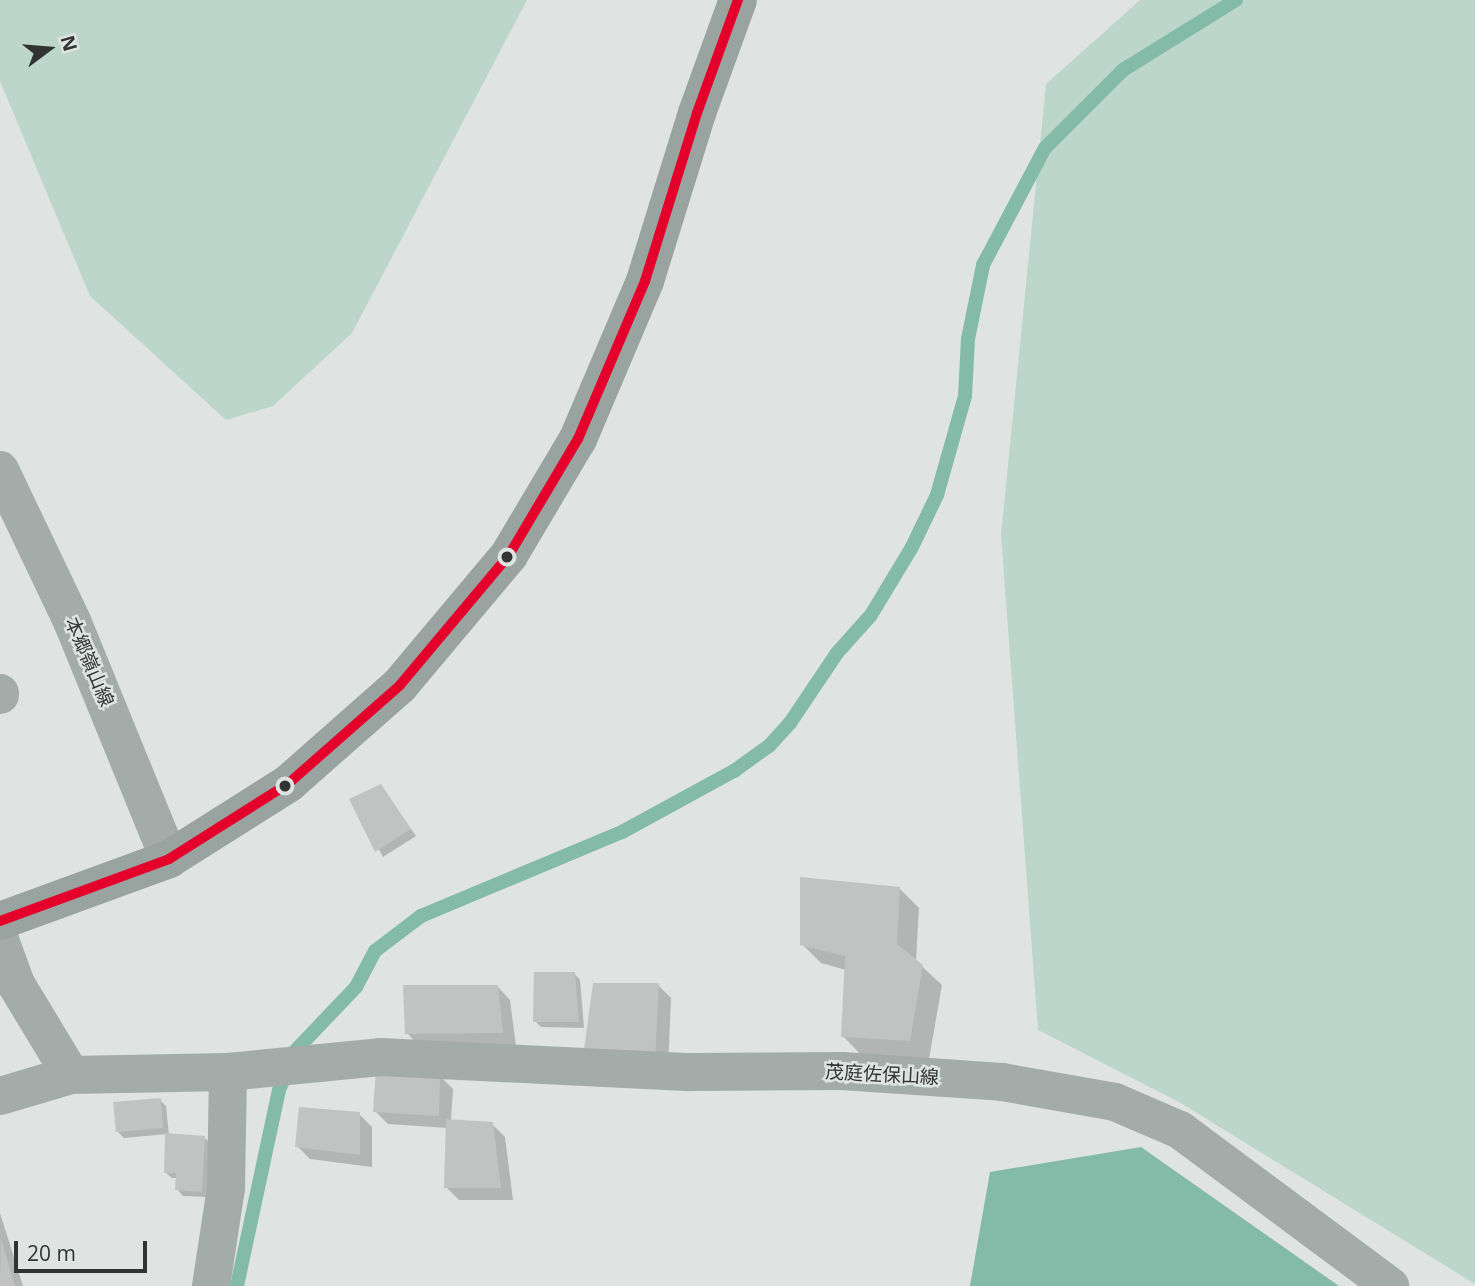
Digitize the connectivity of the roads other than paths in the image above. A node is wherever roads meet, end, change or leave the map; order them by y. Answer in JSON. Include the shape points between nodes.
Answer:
{"nodes":[{"id":1,"x":738,"y":0,"type":"edge"},
{"id":2,"x":0,"y":470,"type":"edge"},
{"id":3,"x":169,"y":859,"type":"junction"},
{"id":4,"x":0,"y":921,"type":"edge"},
{"id":5,"x":0,"y":940,"type":"edge"},
{"id":6,"x":228,"y":1072,"type":"junction"},
{"id":7,"x":71,"y":1075,"type":"junction"},
{"id":8,"x":0,"y":1096,"type":"edge"},
{"id":9,"x":211,"y":1286,"type":"edge"},
{"id":10,"x":1390,"y":1286,"type":"edge"}],
"edges":[{"from":1,"to":3,"type":"main road","via":[[645,281],[578,439],[509,555],[400,685],[289,783]]},
{"from":2,"to":3,"type":"street","name":"本郷嶺山線","via":[[72,621]]},
{"from":3,"to":4,"type":"main road"},
{"from":5,"to":7,"type":"street","via":[[16,984]]},
{"from":6,"to":7,"type":"street","name":"茂庭佐保山線"},
{"from":6,"to":9,"type":"street","via":[[226,1188]]},
{"from":6,"to":10,"type":"street","name":"茂庭佐保山線","via":[[380,1057],[691,1072],[842,1071],[1002,1082],[1115,1102],[1180,1130]]},
{"from":7,"to":8,"type":"street","name":"茂庭佐保山線"}]}
